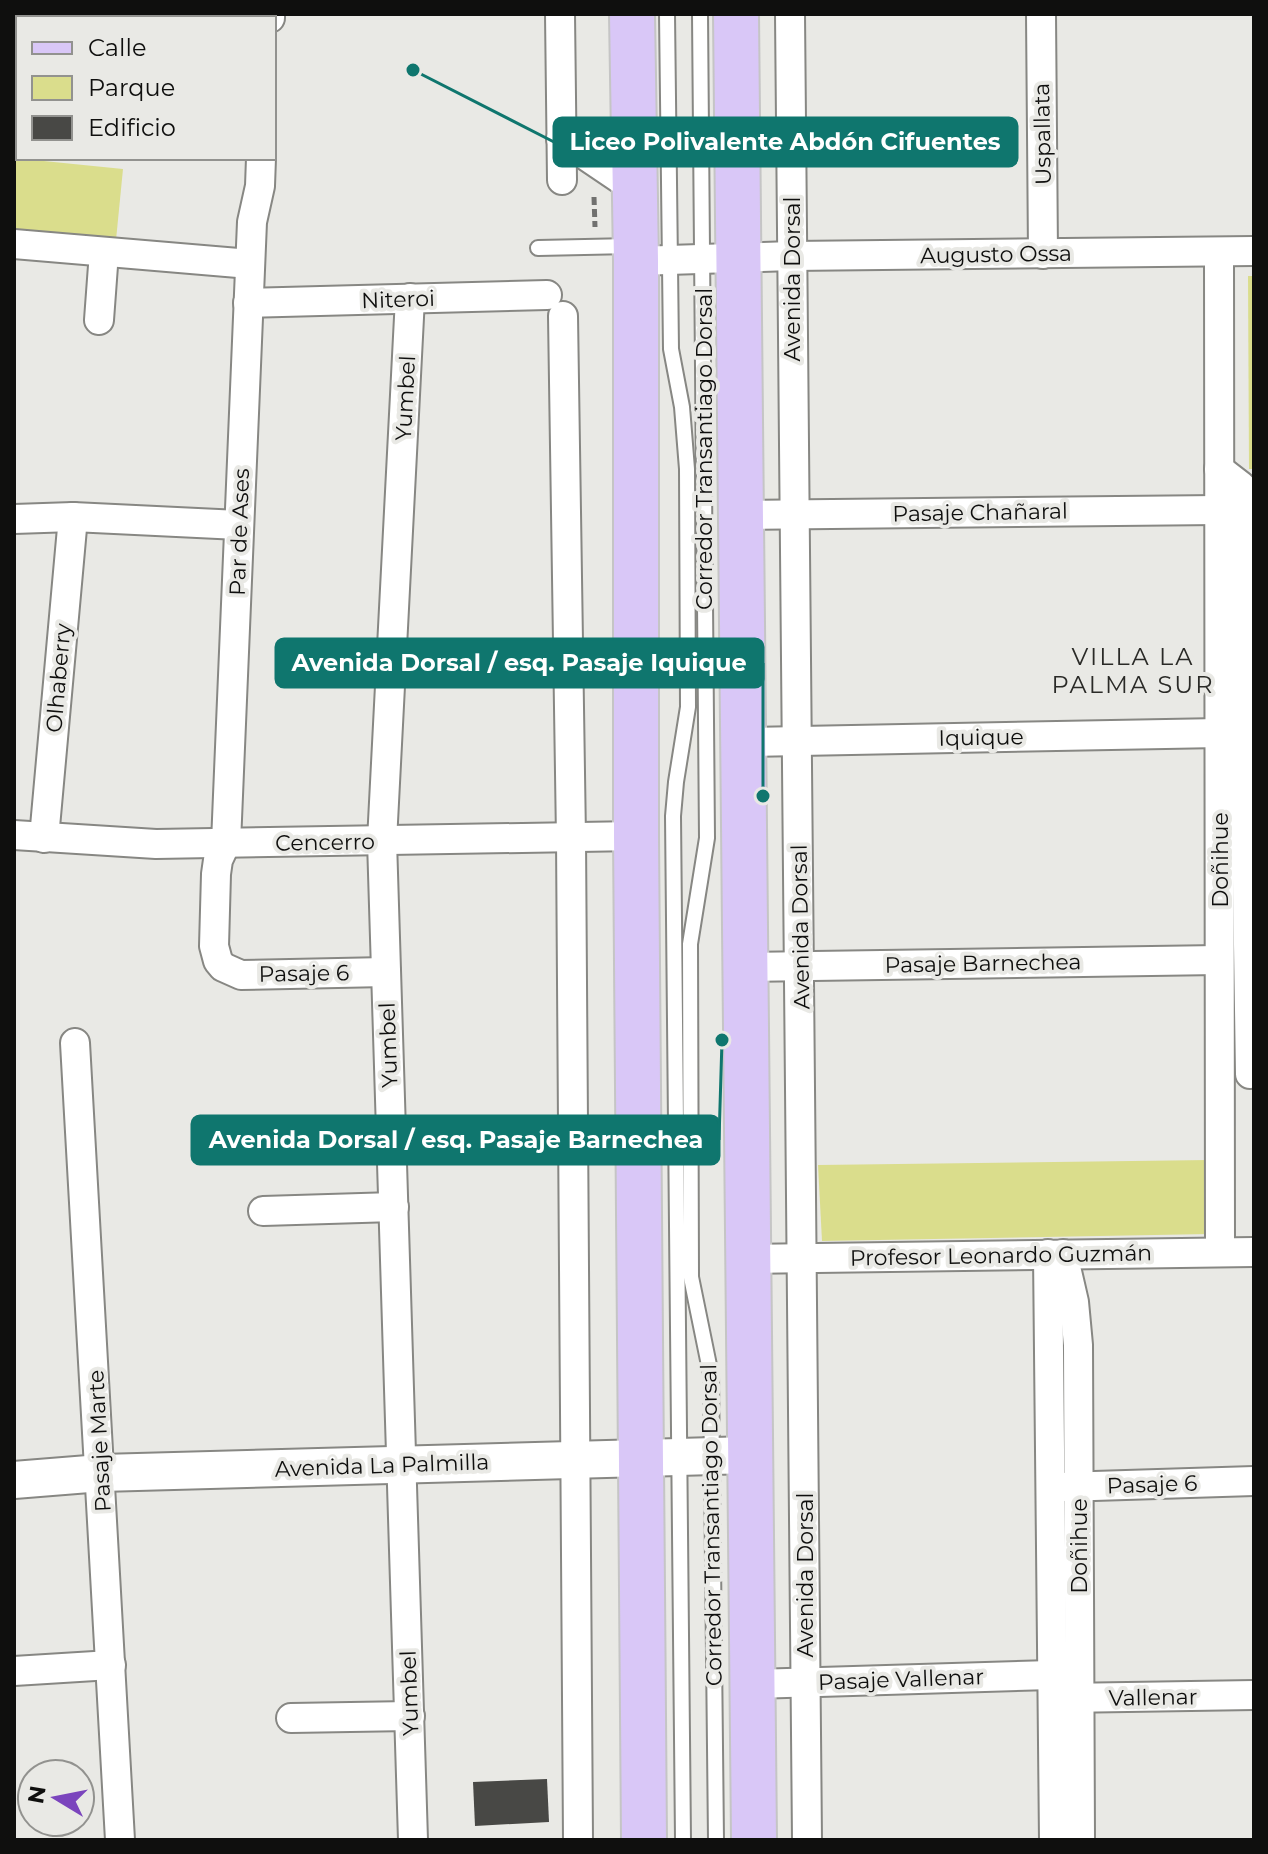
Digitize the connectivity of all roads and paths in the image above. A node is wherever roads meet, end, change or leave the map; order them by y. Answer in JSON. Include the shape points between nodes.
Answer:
{"nodes":[{"id":1,"x":560,"y":14,"type":"edge"},
{"id":2,"x":632,"y":14,"type":"edge"},
{"id":3,"x":667,"y":14,"type":"edge"},
{"id":4,"x":700,"y":14,"type":"edge"},
{"id":5,"x":736,"y":14,"type":"edge"},
{"id":6,"x":790,"y":14,"type":"edge"},
{"id":7,"x":1041,"y":14,"type":"edge"},
{"id":8,"x":561,"y":139,"type":"junction"},
{"id":9,"x":261,"y":160,"type":"edge"},
{"id":10,"x":562,"y":180,"type":"dead end"},
{"id":11,"x":635,"y":189,"type":"junction"},
{"id":12,"x":14,"y":244,"type":"edge"},
{"id":13,"x":538,"y":248,"type":"dead end"},
{"id":14,"x":1254,"y":251,"type":"edge"},
{"id":15,"x":104,"y":252,"type":"junction"},
{"id":16,"x":1219,"y":252,"type":"junction"},
{"id":17,"x":1043,"y":254,"type":"junction"},
{"id":18,"x":647,"y":256,"type":"junction"},
{"id":19,"x":792,"y":256,"type":"junction"},
{"id":20,"x":720,"y":258,"type":"junction"},
{"id":21,"x":250,"y":264,"type":"junction"},
{"id":22,"x":410,"y":298,"type":"junction"},
{"id":23,"x":248,"y":303,"type":"junction"},
{"id":24,"x":99,"y":320,"type":"dead end"},
{"id":25,"x":1219,"y":469,"type":"junction"},
{"id":26,"x":1248,"y":486,"type":"edge"},
{"id":27,"x":1219,"y":510,"type":"junction"},
{"id":28,"x":793,"y":514,"type":"junction"},
{"id":29,"x":741,"y":515,"type":"junction"},
{"id":30,"x":73,"y":517,"type":"junction"},
{"id":31,"x":14,"y":519,"type":"edge"},
{"id":32,"x":239,"y":525,"type":"junction"},
{"id":33,"x":1234,"y":716,"type":"edge"},
{"id":34,"x":798,"y":741,"type":"junction"},
{"id":35,"x":743,"y":742,"type":"junction"},
{"id":36,"x":14,"y":835,"type":"edge"},
{"id":37,"x":636,"y":836,"type":"junction"},
{"id":38,"x":44,"y":838,"type":"junction"},
{"id":39,"x":571,"y":838,"type":"junction"},
{"id":40,"x":382,"y":841,"type":"junction"},
{"id":41,"x":226,"y":843,"type":"junction"},
{"id":42,"x":1251,"y":932,"type":"edge"},
{"id":43,"x":1219,"y":946,"type":"junction"},
{"id":44,"x":800,"y":966,"type":"junction"},
{"id":45,"x":223,"y":967,"type":"joint"},
{"id":46,"x":746,"y":967,"type":"junction"},
{"id":47,"x":386,"y":972,"type":"junction"},
{"id":48,"x":75,"y":1043,"type":"dead end"},
{"id":49,"x":1250,"y":1074,"type":"dead end"},
{"id":50,"x":394,"y":1207,"type":"junction"},
{"id":51,"x":263,"y":1211,"type":"dead end"},
{"id":52,"x":1220,"y":1252,"type":"junction"},
{"id":53,"x":1254,"y":1252,"type":"edge"},
{"id":54,"x":1056,"y":1254,"type":"junction"},
{"id":55,"x":803,"y":1258,"type":"junction"},
{"id":56,"x":748,"y":1259,"type":"junction"},
{"id":57,"x":696,"y":1456,"type":"junction"},
{"id":58,"x":576,"y":1460,"type":"junction"},
{"id":59,"x":402,"y":1465,"type":"junction"},
{"id":60,"x":101,"y":1473,"type":"junction"},
{"id":61,"x":14,"y":1480,"type":"edge"},
{"id":62,"x":1254,"y":1481,"type":"edge"},
{"id":63,"x":1079,"y":1486,"type":"junction"},
{"id":64,"x":1049,"y":1487,"type":"junction"},
{"id":65,"x":111,"y":1665,"type":"junction"},
{"id":66,"x":14,"y":1671,"type":"edge"},
{"id":67,"x":805,"y":1682,"type":"junction"},
{"id":68,"x":752,"y":1684,"type":"junction"},
{"id":69,"x":1051,"y":1687,"type":"junction"},
{"id":70,"x":1254,"y":1695,"type":"edge"},
{"id":71,"x":1080,"y":1698,"type":"junction"},
{"id":72,"x":410,"y":1716,"type":"junction"},
{"id":73,"x":291,"y":1718,"type":"dead end"},
{"id":74,"x":119,"y":1840,"type":"edge"},
{"id":75,"x":413,"y":1840,"type":"edge"},
{"id":76,"x":578,"y":1840,"type":"edge"},
{"id":77,"x":644,"y":1840,"type":"edge"},
{"id":78,"x":683,"y":1840,"type":"edge"},
{"id":79,"x":716,"y":1840,"type":"edge"},
{"id":80,"x":754,"y":1840,"type":"edge"},
{"id":81,"x":807,"y":1840,"type":"edge"},
{"id":82,"x":1054,"y":1840,"type":"edge"},
{"id":83,"x":1080,"y":1840,"type":"edge"}],
"edges":[{"from":1,"to":8,"type":"street"},
{"from":2,"to":11,"type":"main road"},
{"from":3,"to":18,"type":"lane","name":"Corredor Transantiago Dorsal"},
{"from":4,"to":20,"type":"lane","name":"Corredor Transantiago Dorsal"},
{"from":5,"to":20,"type":"main road"},
{"from":6,"to":19,"type":"street","name":"Avenida Dorsal"},
{"from":7,"to":17,"type":"street","name":"Uspallata"},
{"from":8,"to":10,"type":"street"},
{"from":8,"to":11,"type":"street"},
{"from":9,"to":21,"type":"street","name":"Par de Ases"},
{"from":11,"to":18,"type":"main road"},
{"from":12,"to":15,"type":"street"},
{"from":13,"to":18,"type":"lane"},
{"from":14,"to":16,"type":"street","name":"Augusto Ossa"},
{"from":15,"to":21,"type":"street"},
{"from":15,"to":24,"type":"street"},
{"from":16,"to":17,"type":"street","name":"Augusto Ossa"},
{"from":16,"to":25,"type":"street","name":"Doñihue"},
{"from":17,"to":19,"type":"street","name":"Augusto Ossa"},
{"from":18,"to":20,"type":"street"},
{"from":18,"to":37,"type":"main road"},
{"from":18,"to":57,"type":"lane","name":"Corredor Transantiago Dorsal","via":[[682,407],[687,469],[688,707],[673,816]]},
{"from":19,"to":20,"type":"street","name":"Augusto Ossa"},
{"from":19,"to":28,"type":"street","name":"Avenida Dorsal"},
{"from":20,"to":29,"type":"main road"},
{"from":20,"to":57,"type":"lane","name":"Corredor Transantiago Dorsal","via":[[707,838],[690,944],[691,1277],[711,1375]]},
{"from":21,"to":23,"type":"street","name":"Par de Ases"},
{"from":22,"to":23,"type":"street","name":"Niteroi"},
{"from":22,"to":39,"type":"street","name":"Niteroi","via":[[555,305]]},
{"from":22,"to":40,"type":"street","name":"Yumbel"},
{"from":23,"to":32,"type":"street","name":"Par de Ases"},
{"from":25,"to":26,"type":"street","name":"Doñihue"},
{"from":25,"to":27,"type":"street","name":"Doñihue"},
{"from":26,"to":33,"type":"street","name":"Doñihue"},
{"from":27,"to":28,"type":"street","name":"Pasaje Chañaral"},
{"from":27,"to":33,"type":"street","name":"Doñihue"},
{"from":28,"to":29,"type":"street","name":"Pasaje Chañaral"},
{"from":28,"to":34,"type":"street","name":"Avenida Dorsal"},
{"from":29,"to":35,"type":"main road"},
{"from":30,"to":31,"type":"street"},
{"from":30,"to":32,"type":"street"},
{"from":30,"to":38,"type":"street","name":"Olhaberry"},
{"from":32,"to":41,"type":"street","name":"Par de Ases"},
{"from":33,"to":34,"type":"street","name":"Iquique"},
{"from":33,"to":42,"type":"street","name":"Doñihue"},
{"from":33,"to":43,"type":"street","name":"Doñihue"},
{"from":34,"to":35,"type":"street","name":"Iquique"},
{"from":34,"to":44,"type":"street","name":"Avenida Dorsal"},
{"from":35,"to":46,"type":"main road"},
{"from":36,"to":38,"type":"street","name":"Cencerro"},
{"from":37,"to":39,"type":"street","name":"Cencerro"},
{"from":37,"to":57,"type":"main road"},
{"from":38,"to":41,"type":"street","name":"Cencerro"},
{"from":39,"to":40,"type":"street","name":"Cencerro"},
{"from":39,"to":58,"type":"street"},
{"from":40,"to":41,"type":"street","name":"Cencerro"},
{"from":40,"to":47,"type":"street","name":"Yumbel"},
{"from":41,"to":45,"type":"street","name":"Par de Ases","via":[[216,874],[215,954]]},
{"from":42,"to":43,"type":"street","name":"Pasaje Barnechea"},
{"from":42,"to":49,"type":"street","name":"Doñihue"},
{"from":43,"to":44,"type":"street","name":"Pasaje Barnechea"},
{"from":43,"to":52,"type":"street","name":"Doñihue"},
{"from":44,"to":46,"type":"street","name":"Pasaje Barnechea"},
{"from":44,"to":55,"type":"street","name":"Avenida Dorsal"},
{"from":45,"to":47,"type":"street","name":"Pasaje 6","via":[[241,975]]},
{"from":46,"to":56,"type":"main road"},
{"from":47,"to":50,"type":"street","name":"Yumbel"},
{"from":48,"to":60,"type":"street","name":"Pasaje Marte"},
{"from":50,"to":51,"type":"street"},
{"from":50,"to":59,"type":"street","name":"Yumbel"},
{"from":52,"to":53,"type":"street","name":"Profesor Leonardo Guzmán"},
{"from":52,"to":54,"type":"street","name":"Profesor Leonardo Guzmán"},
{"from":54,"to":55,"type":"street","name":"Profesor Leonardo Guzmán"},
{"from":54,"to":63,"type":"street","name":"Doñihue","via":[[1074,1302]]},
{"from":54,"to":64,"type":"street","name":"Doñihue"},
{"from":55,"to":56,"type":"street","name":"Profesor Leonardo Guzmán"},
{"from":55,"to":67,"type":"street","name":"Avenida Dorsal"},
{"from":56,"to":57,"type":"main road"},
{"from":57,"to":58,"type":"street","name":"Avenida La Palmilla"},
{"from":57,"to":68,"type":"main road"},
{"from":57,"to":77,"type":"main road"},
{"from":57,"to":78,"type":"lane","name":"Corredor Transantiago Dorsal"},
{"from":57,"to":79,"type":"lane","name":"Corredor Transantiago Dorsal"},
{"from":58,"to":59,"type":"street","name":"Avenida La Palmilla"},
{"from":58,"to":76,"type":"street"},
{"from":59,"to":60,"type":"street","name":"Avenida La Palmilla"},
{"from":59,"to":72,"type":"street","name":"Yumbel"},
{"from":60,"to":61,"type":"street","name":"Avenida La Palmilla"},
{"from":60,"to":65,"type":"street","name":"Pasaje Marte"},
{"from":62,"to":63,"type":"street","name":"Pasaje 6"},
{"from":63,"to":64,"type":"street","name":"Pasaje 6"},
{"from":63,"to":71,"type":"street","name":"Doñihue"},
{"from":64,"to":69,"type":"street","name":"Doñihue"},
{"from":65,"to":66,"type":"street"},
{"from":65,"to":74,"type":"street","name":"Pasaje Marte"},
{"from":67,"to":68,"type":"street","name":"Pasaje Vallenar"},
{"from":67,"to":69,"type":"street","name":"Pasaje Vallenar"},
{"from":67,"to":81,"type":"street","name":"Avenida Dorsal"},
{"from":68,"to":80,"type":"main road"},
{"from":69,"to":71,"type":"street","name":"Vallenar"},
{"from":69,"to":82,"type":"street","name":"Doñihue"},
{"from":70,"to":71,"type":"street","name":"Vallenar"},
{"from":71,"to":83,"type":"street","name":"Doñihue"},
{"from":72,"to":73,"type":"street"},
{"from":72,"to":75,"type":"street","name":"Yumbel"}]}
